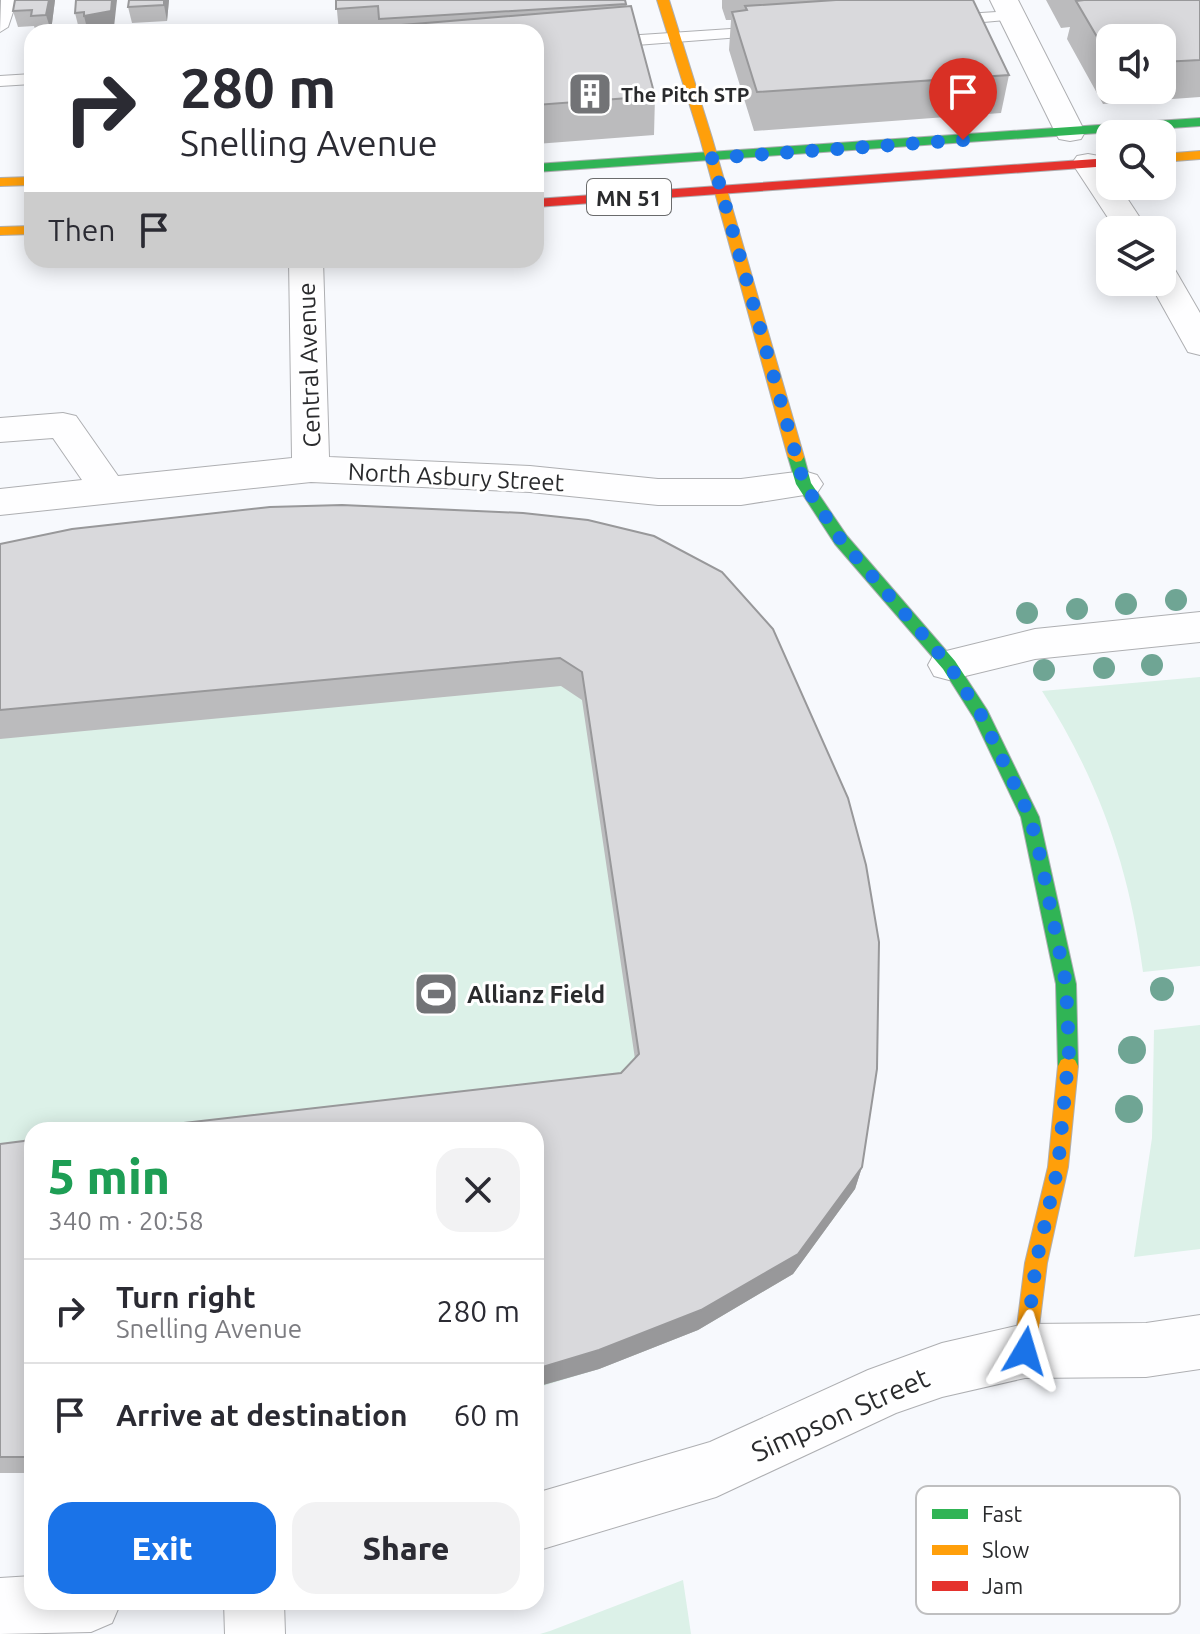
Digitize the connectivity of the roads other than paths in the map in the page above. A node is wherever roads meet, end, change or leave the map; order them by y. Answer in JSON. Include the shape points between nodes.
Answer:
{"nodes":[{"id":1,"x":9,"y":0,"type":"edge"},
{"id":2,"x":663,"y":0,"type":"edge"},
{"id":3,"x":1008,"y":8,"type":"edge"},
{"id":4,"x":933,"y":21,"type":"edge"},
{"id":5,"x":0,"y":27,"type":"edge"},
{"id":6,"x":777,"y":31,"type":"edge"},
{"id":7,"x":674,"y":37,"type":"junction"},
{"id":8,"x":594,"y":43,"type":"edge"},
{"id":9,"x":24,"y":80,"type":"edge"},
{"id":10,"x":0,"y":81,"type":"edge"},
{"id":11,"x":1200,"y":122,"type":"edge"},
{"id":12,"x":1070,"y":132,"type":"junction"},
{"id":13,"x":1200,"y":155,"type":"edge"},
{"id":14,"x":1176,"y":157,"type":"edge"},
{"id":15,"x":712,"y":158,"type":"junction"},
{"id":16,"x":1096,"y":162,"type":"edge"},
{"id":17,"x":544,"y":168,"type":"edge"},
{"id":18,"x":24,"y":181,"type":"edge"},
{"id":19,"x":0,"y":182,"type":"edge"},
{"id":20,"x":721,"y":190,"type":"junction"},
{"id":21,"x":544,"y":202,"type":"edge"},
{"id":22,"x":24,"y":230,"type":"edge"},
{"id":23,"x":0,"y":231,"type":"edge"},
{"id":24,"x":306,"y":268,"type":"edge"},
{"id":25,"x":1174,"y":296,"type":"edge"},
{"id":26,"x":1200,"y":344,"type":"edge"},
{"id":27,"x":0,"y":430,"type":"edge"},
{"id":28,"x":311,"y":469,"type":"junction"},
{"id":29,"x":804,"y":484,"type":"junction"},
{"id":30,"x":109,"y":491,"type":"junction"},
{"id":31,"x":0,"y":502,"type":"edge"},
{"id":32,"x":1200,"y":627,"type":"edge"},
{"id":33,"x":949,"y":665,"type":"junction"},
{"id":34,"x":1200,"y":1342,"type":"edge"},
{"id":35,"x":1025,"y":1351,"type":"junction"},
{"id":36,"x":544,"y":1520,"type":"edge"},
{"id":37,"x":24,"y":1606,"type":"edge"},
{"id":38,"x":0,"y":1608,"type":"edge"},
{"id":39,"x":254,"y":1610,"type":"edge"},
{"id":40,"x":255,"y":1634,"type":"edge"}],
"edges":[{"from":1,"to":5,"type":"lane"},
{"from":2,"to":7,"type":"street"},
{"from":3,"to":4,"type":"lane"},
{"from":3,"to":12,"type":"street"},
{"from":6,"to":7,"type":"lane"},
{"from":7,"to":8,"type":"lane"},
{"from":7,"to":15,"type":"street"},
{"from":9,"to":10,"type":"lane"},
{"from":11,"to":12,"type":"street","number":"MN 51"},
{"from":12,"to":15,"type":"street","number":"MN 51"},
{"from":13,"to":14,"type":"street"},
{"from":15,"to":17,"type":"street","number":"MN 51"},
{"from":15,"to":20,"type":"street"},
{"from":16,"to":20,"type":"street","number":"MN 51"},
{"from":18,"to":19,"type":"street"},
{"from":20,"to":21,"type":"street","number":"MN 51"},
{"from":20,"to":29,"type":"street"},
{"from":22,"to":23,"type":"street"},
{"from":24,"to":28,"type":"street","name":"Central Avenue"},
{"from":25,"to":26,"type":"street"},
{"from":27,"to":30,"type":"street","via":[[63,425]]},
{"from":28,"to":29,"type":"street","name":"North Asbury Street","via":[[696,493]]},
{"from":28,"to":30,"type":"street","name":"North Asbury Street"},
{"from":29,"to":33,"type":"street","via":[[841,540]]},
{"from":30,"to":31,"type":"street","name":"North Asbury Street"},
{"from":32,"to":33,"type":"street","via":[[1035,644]]},
{"from":33,"to":35,"type":"street","via":[[981,715],[1030,817],[1066,984],[1069,1051],[1058,1167],[1036,1263]]},
{"from":34,"to":35,"type":"street","name":"Simpson Street","via":[[1146,1350]]},
{"from":35,"to":36,"type":"street","name":"Simpson Street","via":[[934,1372],[716,1469]]},
{"from":37,"to":38,"type":"street"},
{"from":39,"to":40,"type":"street"}]}
